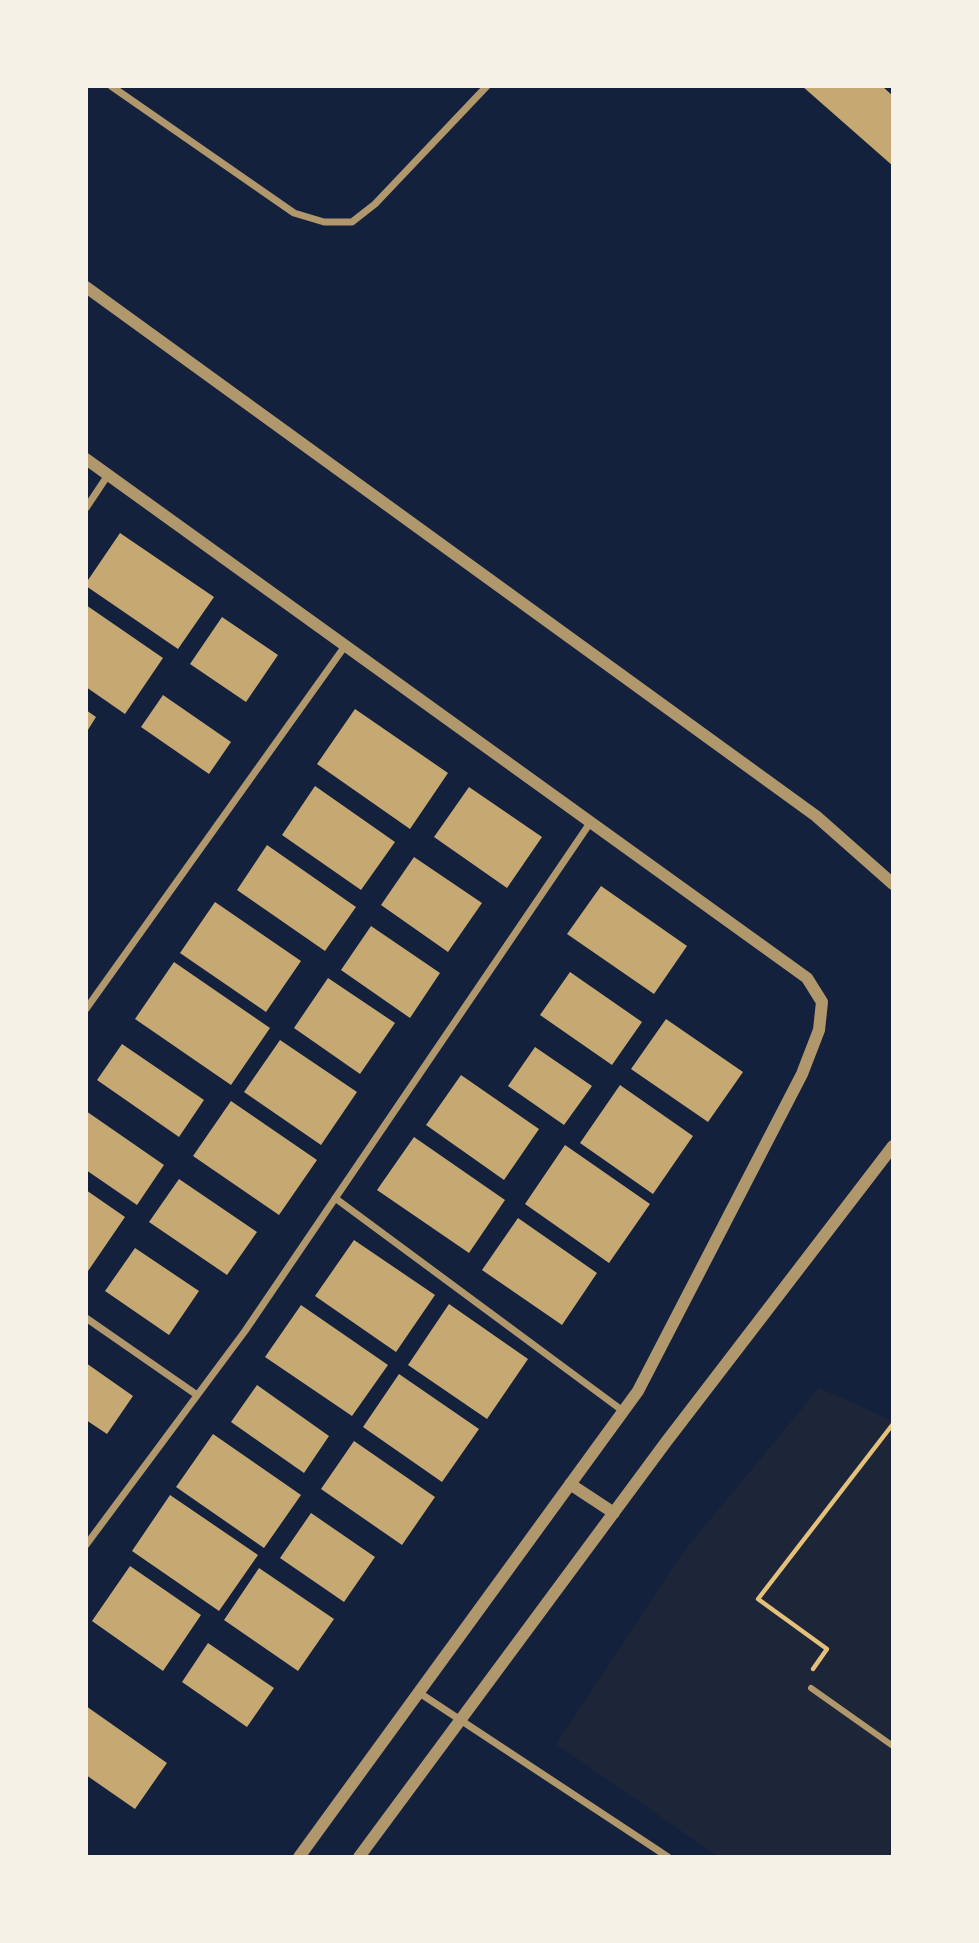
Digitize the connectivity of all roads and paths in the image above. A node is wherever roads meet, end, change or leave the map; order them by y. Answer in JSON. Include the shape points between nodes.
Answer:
{"nodes":[{"id":1,"x":111,"y":86,"type":"edge"},
{"id":2,"x":487,"y":86,"type":"edge"},
{"id":3,"x":86,"y":287,"type":"edge"},
{"id":4,"x":86,"y":459,"type":"edge"},
{"id":5,"x":108,"y":475,"type":"junction"},
{"id":6,"x":86,"y":508,"type":"edge"},
{"id":7,"x":345,"y":646,"type":"junction"},
{"id":8,"x":590,"y":822,"type":"junction"},
{"id":9,"x":893,"y":884,"type":"edge"},
{"id":10,"x":86,"y":1009,"type":"edge"},
{"id":11,"x":893,"y":1146,"type":"edge"},
{"id":12,"x":335,"y":1198,"type":"junction"},
{"id":13,"x":86,"y":1318,"type":"edge"},
{"id":14,"x":197,"y":1395,"type":"junction"},
{"id":15,"x":623,"y":1411,"type":"junction"},
{"id":16,"x":893,"y":1424,"type":"edge"},
{"id":17,"x":570,"y":1484,"type":"junction"},
{"id":18,"x":614,"y":1513,"type":"junction"},
{"id":19,"x":86,"y":1545,"type":"edge"},
{"id":20,"x":811,"y":1688,"type":"joint"},
{"id":21,"x":418,"y":1691,"type":"junction"},
{"id":22,"x":461,"y":1719,"type":"junction"},
{"id":23,"x":893,"y":1746,"type":"edge"},
{"id":24,"x":299,"y":1857,"type":"edge"},
{"id":25,"x":359,"y":1857,"type":"edge"},
{"id":26,"x":668,"y":1857,"type":"edge"}],
"edges":[{"from":1,"to":2,"type":"street","via":[[294,213],[324,222],[352,222],[375,204]]},
{"from":3,"to":9,"type":"street","via":[[816,816]]},
{"from":4,"to":5,"type":"street"},
{"from":5,"to":6,"type":"street"},
{"from":5,"to":7,"type":"street"},
{"from":7,"to":8,"type":"street"},
{"from":7,"to":10,"type":"street"},
{"from":8,"to":12,"type":"street"},
{"from":8,"to":15,"type":"street","via":[[807,978],[822,1002],[819,1030],[802,1074],[638,1391]]},
{"from":11,"to":18,"type":"street"},
{"from":12,"to":14,"type":"street"},
{"from":12,"to":15,"type":"street"},
{"from":13,"to":14,"type":"street"},
{"from":14,"to":19,"type":"street"},
{"from":15,"to":17,"type":"street"},
{"from":16,"to":20,"type":"path","via":[[758,1599],[827,1649],[803,1682]]},
{"from":17,"to":18,"type":"street"},
{"from":17,"to":21,"type":"street"},
{"from":18,"to":22,"type":"street"},
{"from":20,"to":23,"type":"street"},
{"from":21,"to":22,"type":"street"},
{"from":21,"to":24,"type":"street"},
{"from":22,"to":25,"type":"street"},
{"from":22,"to":26,"type":"street"}]}
